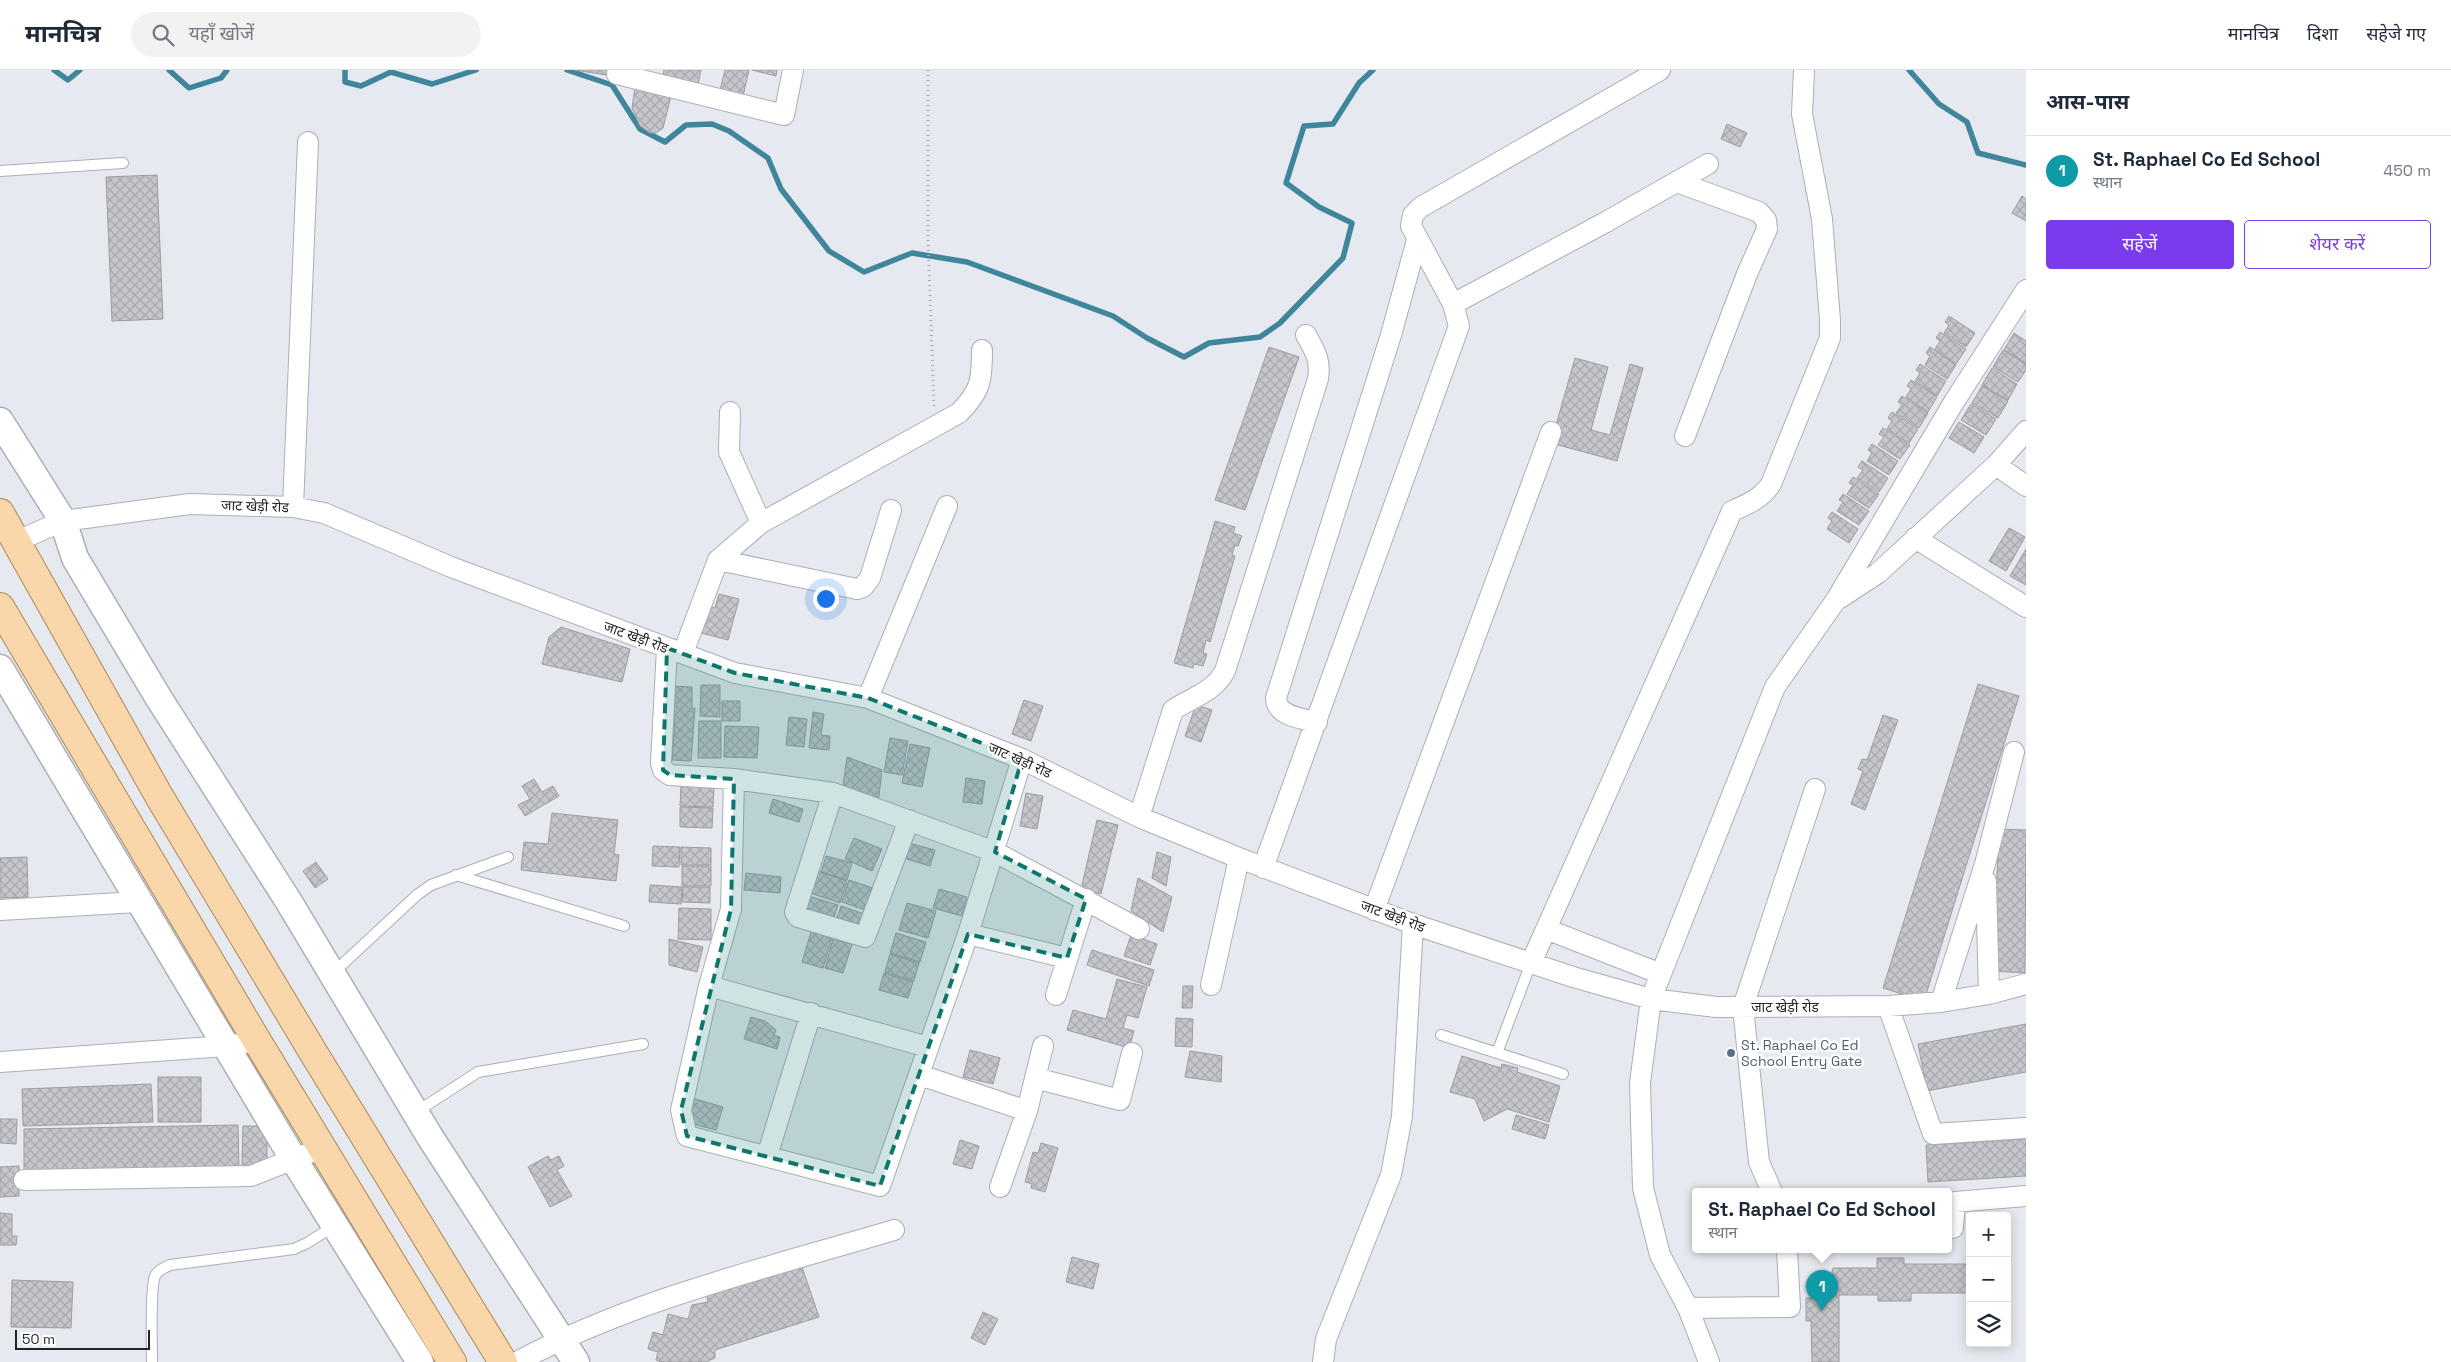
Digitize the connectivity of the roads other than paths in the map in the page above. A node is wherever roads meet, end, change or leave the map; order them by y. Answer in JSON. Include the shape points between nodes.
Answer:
{"nodes":[{"id":1,"x":618,"y":70,"type":"edge"},
{"id":2,"x":793,"y":70,"type":"edge"},
{"id":3,"x":1660,"y":70,"type":"edge"},
{"id":4,"x":1804,"y":70,"type":"edge"},
{"id":5,"x":308,"y":142,"type":"dead end"},
{"id":6,"x":123,"y":163,"type":"dead end"},
{"id":7,"x":1708,"y":164,"type":"dead end"},
{"id":8,"x":0,"y":171,"type":"edge"},
{"id":9,"x":1677,"y":182,"type":"junction"},
{"id":10,"x":1418,"y":240,"type":"junction"},
{"id":11,"x":2026,"y":290,"type":"edge"},
{"id":12,"x":1453,"y":304,"type":"junction"},
{"id":13,"x":1306,"y":335,"type":"dead end"},
{"id":14,"x":982,"y":350,"type":"dead end"},
{"id":15,"x":730,"y":412,"type":"dead end"},
{"id":16,"x":0,"y":421,"type":"edge"},
{"id":17,"x":2026,"y":431,"type":"edge"},
{"id":18,"x":1551,"y":432,"type":"dead end"},
{"id":19,"x":1685,"y":436,"type":"dead end"},
{"id":20,"x":1996,"y":464,"type":"junction"},
{"id":21,"x":2026,"y":486,"type":"edge"},
{"id":22,"x":946,"y":506,"type":"dead end"},
{"id":23,"x":293,"y":507,"type":"junction"},
{"id":24,"x":891,"y":510,"type":"dead end"},
{"id":25,"x":0,"y":512,"type":"edge"},
{"id":26,"x":63,"y":521,"type":"junction"},
{"id":27,"x":761,"y":523,"type":"junction"},
{"id":28,"x":1915,"y":538,"type":"junction"},
{"id":29,"x":17,"y":541,"type":"junction"},
{"id":30,"x":718,"y":560,"type":"junction"},
{"id":31,"x":1836,"y":600,"type":"junction"},
{"id":32,"x":0,"y":607,"type":"edge"},
{"id":33,"x":2026,"y":607,"type":"edge"},
{"id":34,"x":675,"y":651,"type":"junction"},
{"id":35,"x":0,"y":668,"type":"edge"},
{"id":36,"x":868,"y":698,"type":"junction"},
{"id":37,"x":1317,"y":722,"type":"junction"},
{"id":38,"x":2014,"y":752,"type":"dead end"},
{"id":39,"x":1022,"y":759,"type":"junction"},
{"id":40,"x":734,"y":779,"type":"junction"},
{"id":41,"x":1816,"y":789,"type":"dead end"},
{"id":42,"x":833,"y":794,"type":"junction"},
{"id":43,"x":1139,"y":817,"type":"junction"},
{"id":44,"x":909,"y":820,"type":"junction"},
{"id":45,"x":995,"y":852,"type":"junction"},
{"id":46,"x":508,"y":857,"type":"dead end"},
{"id":47,"x":1239,"y":858,"type":"junction"},
{"id":48,"x":1985,"y":864,"type":"junction"},
{"id":49,"x":1263,"y":868,"type":"junction"},
{"id":50,"x":456,"y":875,"type":"junction"},
{"id":51,"x":1086,"y":899,"type":"junction"},
{"id":52,"x":138,"y":902,"type":"junction"},
{"id":53,"x":0,"y":910,"type":"edge"},
{"id":54,"x":1374,"y":910,"type":"junction"},
{"id":55,"x":1413,"y":924,"type":"junction"},
{"id":56,"x":624,"y":926,"type":"dead end"},
{"id":57,"x":1546,"y":929,"type":"junction"},
{"id":58,"x":1139,"y":930,"type":"dead end"},
{"id":59,"x":968,"y":934,"type":"junction"},
{"id":60,"x":1067,"y":958,"type":"junction"},
{"id":61,"x":1531,"y":963,"type":"junction"},
{"id":62,"x":332,"y":974,"type":"junction"},
{"id":63,"x":1661,"y":974,"type":"junction"},
{"id":64,"x":2026,"y":984,"type":"edge"},
{"id":65,"x":1211,"y":985,"type":"dead end"},
{"id":66,"x":709,"y":986,"type":"junction"},
{"id":67,"x":1989,"y":994,"type":"junction"},
{"id":68,"x":1056,"y":995,"type":"dead end"},
{"id":69,"x":1651,"y":999,"type":"junction"},
{"id":70,"x":1941,"y":1002,"type":"junction"},
{"id":71,"x":1888,"y":1006,"type":"junction"},
{"id":72,"x":1743,"y":1007,"type":"junction"},
{"id":73,"x":811,"y":1013,"type":"junction"},
{"id":74,"x":1441,"y":1035,"type":"dead end"},
{"id":75,"x":257,"y":1041,"type":"junction"},
{"id":76,"x":643,"y":1044,"type":"dead end"},
{"id":77,"x":226,"y":1046,"type":"junction"},
{"id":78,"x":928,"y":1046,"type":"junction"},
{"id":79,"x":1043,"y":1046,"type":"dead end"},
{"id":80,"x":1497,"y":1052,"type":"junction"},
{"id":81,"x":1132,"y":1053,"type":"dead end"},
{"id":82,"x":0,"y":1062,"type":"edge"},
{"id":83,"x":1563,"y":1074,"type":"dead end"},
{"id":84,"x":920,"y":1075,"type":"junction"},
{"id":85,"x":1035,"y":1078,"type":"junction"},
{"id":86,"x":1027,"y":1111,"type":"junction"},
{"id":87,"x":416,"y":1112,"type":"junction"},
{"id":88,"x":2026,"y":1128,"type":"edge"},
{"id":89,"x":322,"y":1148,"type":"junction"},
{"id":90,"x":767,"y":1156,"type":"junction"},
{"id":91,"x":294,"y":1160,"type":"junction"},
{"id":92,"x":24,"y":1180,"type":"dead end"},
{"id":93,"x":1000,"y":1187,"type":"dead end"},
{"id":94,"x":1770,"y":1188,"type":"edge"},
{"id":95,"x":2026,"y":1196,"type":"edge"},
{"id":96,"x":335,"y":1225,"type":"junction"},
{"id":97,"x":1952,"y":1228,"type":"edge"},
{"id":98,"x":894,"y":1230,"type":"dead end"},
{"id":99,"x":1787,"y":1253,"type":"edge"},
{"id":100,"x":1688,"y":1308,"type":"junction"},
{"id":101,"x":561,"y":1338,"type":"junction"},
{"id":102,"x":152,"y":1362,"type":"edge"},
{"id":103,"x":420,"y":1362,"type":"edge"},
{"id":104,"x":452,"y":1362,"type":"edge"},
{"id":105,"x":504,"y":1362,"type":"edge"},
{"id":106,"x":518,"y":1362,"type":"edge"},
{"id":107,"x":576,"y":1362,"type":"edge"},
{"id":108,"x":1323,"y":1362,"type":"edge"},
{"id":109,"x":1709,"y":1362,"type":"edge"}],
"edges":[{"from":1,"to":2,"type":"street","via":[[617,74],[784,114]]},
{"from":3,"to":10,"type":"street","via":[[1421,207],[1413,215],[1411,226]]},
{"from":4,"to":57,"type":"street","via":[[1802,114],[1822,219],[1830,338],[1771,484],[1757,500],[1732,511]]},
{"from":5,"to":23,"type":"street"},
{"from":6,"to":8,"type":"lane"},
{"from":7,"to":9,"type":"street"},
{"from":9,"to":12,"type":"street"},
{"from":9,"to":19,"type":"street","via":[[1759,212],[1768,229],[1747,274]]},
{"from":10,"to":12,"type":"street"},
{"from":10,"to":37,"type":"street","via":[[1276,698],[1281,710]]},
{"from":11,"to":31,"type":"street","via":[[1954,402]]},
{"from":12,"to":37,"type":"street","via":[[1459,326]]},
{"from":13,"to":43,"type":"street","via":[[1318,356],[1318,379],[1225,671],[1211,689],[1173,710]]},
{"from":14,"to":27,"type":"street","via":[[982,378],[972,401],[959,413]]},
{"from":15,"to":27,"type":"street","via":[[729,452]]},
{"from":16,"to":26,"type":"street"},
{"from":17,"to":20,"type":"street"},
{"from":18,"to":54,"type":"street"},
{"from":20,"to":21,"type":"street"},
{"from":20,"to":28,"type":"street"},
{"from":22,"to":36,"type":"street"},
{"from":23,"to":26,"type":"street","name":"जाट खेड़ी रोड","via":[[190,504]]},
{"from":23,"to":34,"type":"street","name":"जाट खेड़ी रोड","via":[[324,512],[452,567]]},
{"from":24,"to":30,"type":"street","via":[[870,578],[857,589]]},
{"from":25,"to":29,"type":"main road"},
{"from":26,"to":29,"type":"street","name":"जाट खेड़ी रोड"},
{"from":26,"to":62,"type":"street","via":[[75,558]]},
{"from":27,"to":30,"type":"street"},
{"from":28,"to":31,"type":"street","via":[[1878,572]]},
{"from":28,"to":33,"type":"street"},
{"from":29,"to":105,"type":"main road","via":[[160,796]]},
{"from":30,"to":34,"type":"street"},
{"from":31,"to":63,"type":"street","via":[[1775,687]]},
{"from":32,"to":75,"type":"main road"},
{"from":34,"to":36,"type":"street","name":"जाट खेड़ी रोड","via":[[734,673]]},
{"from":34,"to":40,"type":"street","via":[[661,763],[663,770],[670,775]]},
{"from":35,"to":52,"type":"street"},
{"from":36,"to":39,"type":"street","name":"जाट खेड़ी रोड"},
{"from":37,"to":49,"type":"street"},
{"from":38,"to":48,"type":"street"},
{"from":39,"to":43,"type":"street","name":"जाट खेड़ी रोड"},
{"from":39,"to":45,"type":"street"},
{"from":40,"to":42,"type":"street"},
{"from":40,"to":66,"type":"street","via":[[731,909]]},
{"from":41,"to":72,"type":"street"},
{"from":42,"to":44,"type":"street"},
{"from":42,"to":44,"type":"street","via":[[795,912],[798,917],[865,937]]},
{"from":43,"to":47,"type":"street","name":"जाट खेड़ी रोड"},
{"from":44,"to":45,"type":"street"},
{"from":45,"to":51,"type":"street"},
{"from":45,"to":59,"type":"street"},
{"from":46,"to":50,"type":"lane"},
{"from":47,"to":49,"type":"street","name":"जाट खेड़ी रोड"},
{"from":47,"to":65,"type":"street"},
{"from":48,"to":67,"type":"street"},
{"from":48,"to":70,"type":"street"},
{"from":49,"to":54,"type":"street","name":"जाट खेड़ी रोड"},
{"from":50,"to":56,"type":"lane"},
{"from":50,"to":62,"type":"lane","via":[[431,885],[417,895]]},
{"from":51,"to":58,"type":"street"},
{"from":51,"to":60,"type":"street"},
{"from":52,"to":53,"type":"street"},
{"from":52,"to":77,"type":"street"},
{"from":54,"to":55,"type":"street","name":"जाट खेड़ी रोड"},
{"from":55,"to":61,"type":"street","name":"जाट खेड़ी रोड"},
{"from":55,"to":108,"type":"street","via":[[1402,1116],[1391,1175],[1326,1339]]},
{"from":57,"to":61,"type":"street"},
{"from":57,"to":63,"type":"street"},
{"from":59,"to":60,"type":"street"},
{"from":59,"to":78,"type":"street"},
{"from":60,"to":68,"type":"street"},
{"from":61,"to":69,"type":"street","name":"जाट खेड़ी रोड"},
{"from":61,"to":80,"type":"lane"},
{"from":62,"to":87,"type":"street"},
{"from":63,"to":69,"type":"street"},
{"from":64,"to":67,"type":"street","name":"जाट खेड़ी रोड"},
{"from":66,"to":73,"type":"street"},
{"from":66,"to":90,"type":"street","via":[[681,1110],[687,1136]]},
{"from":67,"to":70,"type":"street","name":"जाट खेड़ी रोड"},
{"from":69,"to":72,"type":"street","name":"जाट खेड़ी रोड"},
{"from":69,"to":100,"type":"street","via":[[1640,1082],[1643,1188],[1660,1255]]},
{"from":70,"to":71,"type":"street","name":"जाट खेड़ी रोड"},
{"from":71,"to":72,"type":"street","name":"जाट खेड़ी रोड"},
{"from":71,"to":88,"type":"street","via":[[1933,1134]]},
{"from":72,"to":94,"type":"street","via":[[1759,1162]]},
{"from":73,"to":78,"type":"street"},
{"from":73,"to":90,"type":"street"},
{"from":74,"to":80,"type":"lane"},
{"from":75,"to":77,"type":"street"},
{"from":75,"to":89,"type":"main road"},
{"from":76,"to":87,"type":"lane","via":[[478,1072]]},
{"from":77,"to":82,"type":"street"},
{"from":77,"to":91,"type":"street"},
{"from":78,"to":84,"type":"street"},
{"from":79,"to":85,"type":"street"},
{"from":80,"to":83,"type":"lane"},
{"from":81,"to":85,"type":"street","via":[[1120,1100]]},
{"from":84,"to":86,"type":"street"},
{"from":84,"to":90,"type":"street","via":[[880,1186]]},
{"from":85,"to":86,"type":"street"},
{"from":86,"to":93,"type":"street"},
{"from":87,"to":101,"type":"street"},
{"from":89,"to":91,"type":"street"},
{"from":89,"to":104,"type":"main road"},
{"from":91,"to":92,"type":"street","via":[[251,1176]]},
{"from":91,"to":96,"type":"street"},
{"from":95,"to":97,"type":"street","via":[[1955,1202]]},
{"from":96,"to":102,"type":"lane","via":[[294,1248],[170,1265],[159,1270],[154,1277]]},
{"from":96,"to":103,"type":"street"},
{"from":98,"to":101,"type":"street","via":[[663,1300]]},
{"from":99,"to":100,"type":"street","via":[[1790,1307]]},
{"from":100,"to":109,"type":"street"},
{"from":101,"to":106,"type":"street"},
{"from":101,"to":107,"type":"street"}]}
